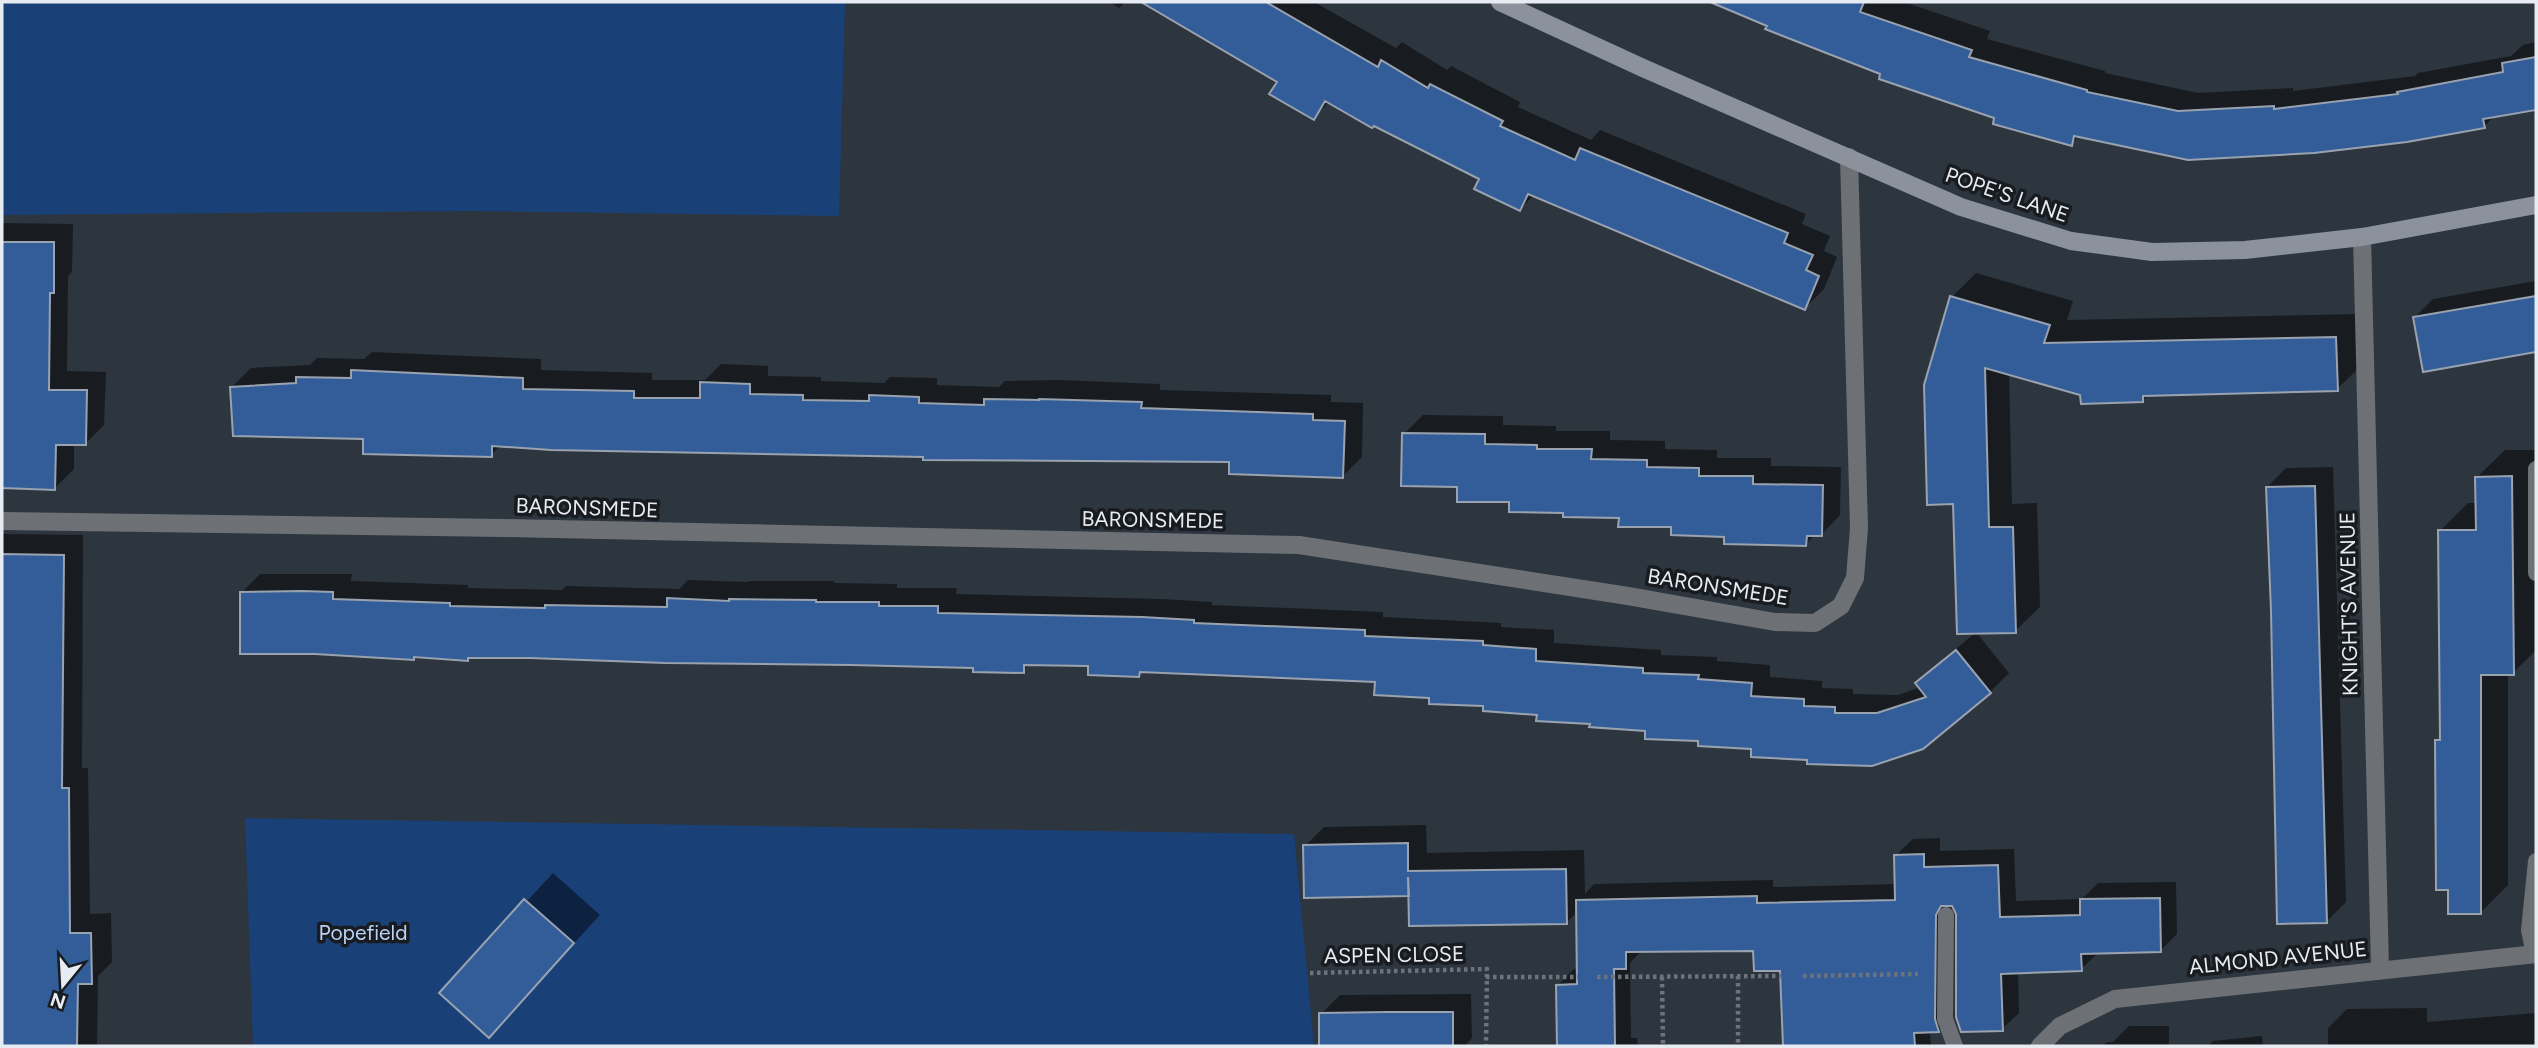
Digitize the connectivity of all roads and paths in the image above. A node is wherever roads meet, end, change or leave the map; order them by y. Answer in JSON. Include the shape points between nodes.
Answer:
{"nodes":[{"id":1,"x":1500,"y":2,"type":"edge"},
{"id":2,"x":1849,"y":157,"type":"junction"},
{"id":3,"x":2536,"y":205,"type":"edge"},
{"id":4,"x":2362,"y":237,"type":"junction"},
{"id":5,"x":2536,"y":469,"type":"edge"},
{"id":6,"x":2,"y":521,"type":"edge"},
{"id":7,"x":2536,"y":573,"type":"edge"},
{"id":8,"x":2536,"y":861,"type":"edge"},
{"id":9,"x":1946,"y":915,"type":"dead end"},
{"id":10,"x":2535,"y":954,"type":"edge"},
{"id":11,"x":2380,"y":969,"type":"junction"},
{"id":12,"x":1310,"y":973,"type":"dead end"},
{"id":13,"x":1945,"y":973,"type":"junction"},
{"id":14,"x":1738,"y":976,"type":"junction"},
{"id":15,"x":1781,"y":976,"type":"dead end"},
{"id":16,"x":1803,"y":976,"type":"dead end"},
{"id":17,"x":1486,"y":977,"type":"junction"},
{"id":18,"x":1578,"y":977,"type":"dead end"},
{"id":19,"x":1597,"y":977,"type":"dead end"},
{"id":20,"x":1662,"y":977,"type":"junction"},
{"id":21,"x":1486,"y":1046,"type":"edge"},
{"id":22,"x":1663,"y":1046,"type":"edge"},
{"id":23,"x":1738,"y":1046,"type":"edge"},
{"id":24,"x":1955,"y":1046,"type":"edge"},
{"id":25,"x":2040,"y":1046,"type":"edge"}],
"edges":[{"from":1,"to":2,"type":"main road","name":"POPE'S LANE"},
{"from":2,"to":4,"type":"main road","name":"POPE'S LANE","via":[[1961,207],[2071,241],[2152,252],[2245,250]]},
{"from":2,"to":6,"type":"street","name":"BARONSMEDE","via":[[1859,528],[1855,578],[1841,606],[1815,622],[1775,622],[1299,545]]},
{"from":3,"to":4,"type":"main road","name":"POPE'S LANE"},
{"from":4,"to":11,"type":"street","name":"KNIGHT'S AVENUE"},
{"from":5,"to":7,"type":"lane"},
{"from":8,"to":10,"type":"lane","via":[[2529,930]]},
{"from":9,"to":13,"type":"lane"},
{"from":10,"to":11,"type":"street","name":"ALMOND AVENUE"},
{"from":11,"to":25,"type":"street","name":"ALMOND AVENUE","via":[[2115,999],[2060,1026]]},
{"from":12,"to":17,"type":"path","name":"ASPEN CLOSE","via":[[1486,969]]},
{"from":13,"to":16,"type":"path"},
{"from":13,"to":24,"type":"lane","via":[[1945,1019]]},
{"from":14,"to":15,"type":"path"},
{"from":14,"to":20,"type":"path"},
{"from":14,"to":23,"type":"path"},
{"from":17,"to":18,"type":"path"},
{"from":17,"to":21,"type":"path","name":"ASPEN CLOSE"},
{"from":19,"to":20,"type":"path"},
{"from":20,"to":22,"type":"path"}]}
